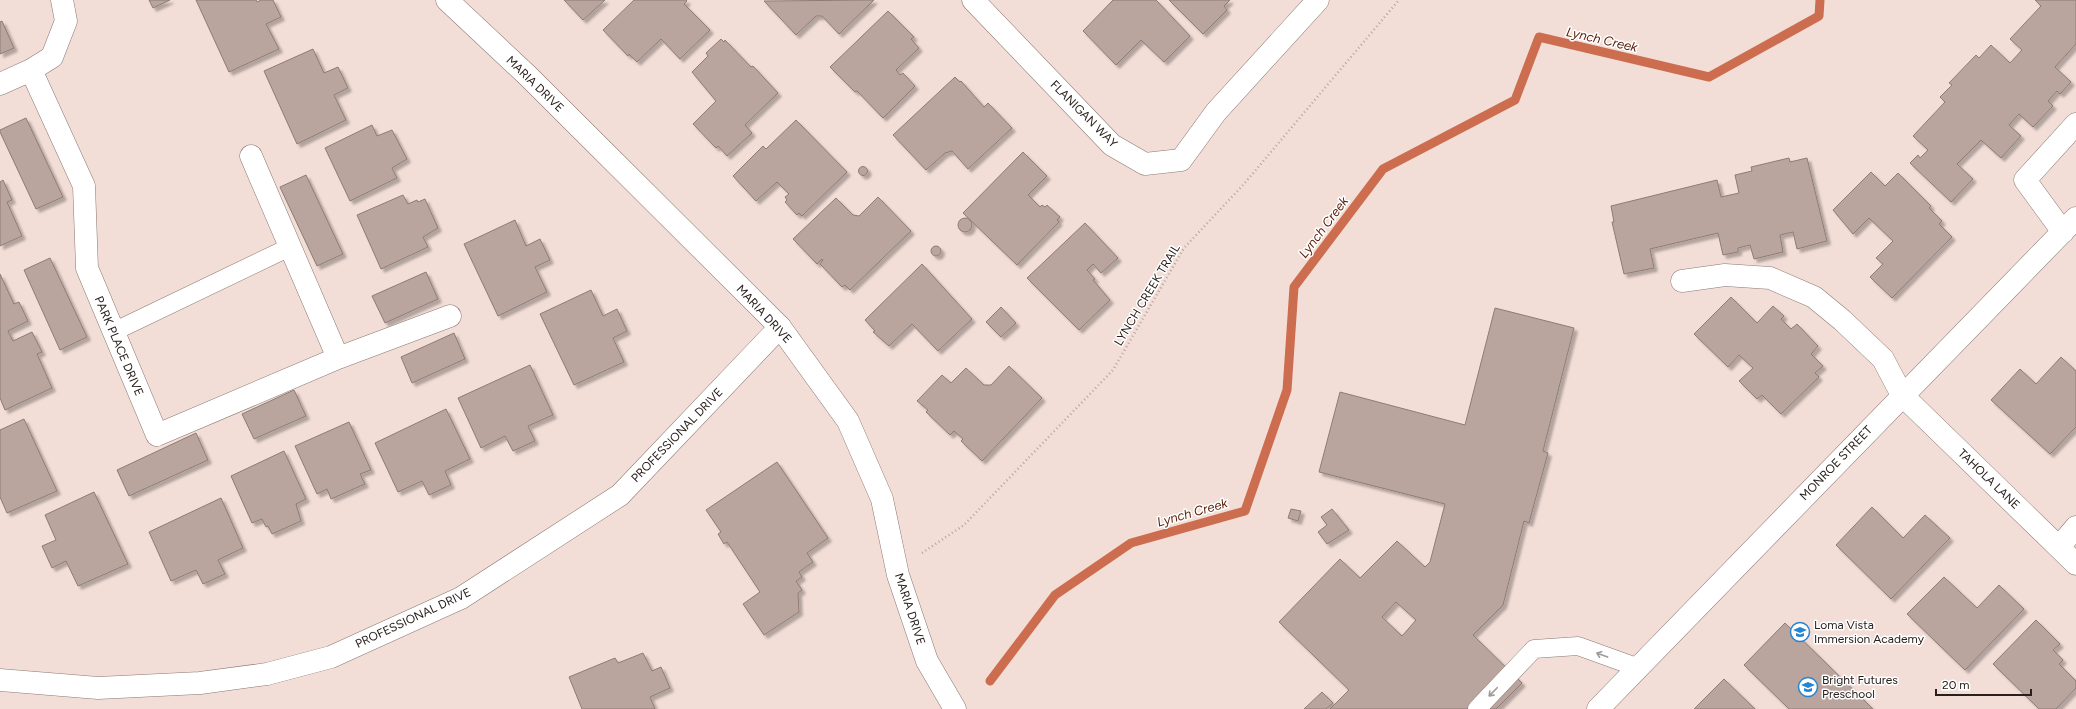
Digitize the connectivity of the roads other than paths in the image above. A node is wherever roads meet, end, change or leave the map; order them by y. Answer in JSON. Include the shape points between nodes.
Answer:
{"nodes":[{"id":1,"x":62,"y":0,"type":"edge"},
{"id":2,"x":447,"y":0,"type":"edge"},
{"id":3,"x":973,"y":0,"type":"edge"},
{"id":4,"x":1318,"y":0,"type":"edge"},
{"id":5,"x":31,"y":70,"type":"junction"},
{"id":6,"x":0,"y":84,"type":"edge"},
{"id":7,"x":2076,"y":124,"type":"edge"},
{"id":8,"x":251,"y":156,"type":"dead end"},
{"id":9,"x":2069,"y":225,"type":"edge"},
{"id":10,"x":290,"y":247,"type":"junction"},
{"id":11,"x":1682,"y":281,"type":"dead end"},
{"id":12,"x":450,"y":316,"type":"dead end"},
{"id":13,"x":780,"y":327,"type":"junction"},
{"id":14,"x":113,"y":332,"type":"junction"},
{"id":15,"x":338,"y":358,"type":"junction"},
{"id":16,"x":1902,"y":395,"type":"junction"},
{"id":17,"x":2076,"y":527,"type":"edge"},
{"id":18,"x":2059,"y":547,"type":"junction"},
{"id":19,"x":2076,"y":564,"type":"edge"},
{"id":20,"x":1639,"y":668,"type":"junction"},
{"id":21,"x":0,"y":680,"type":"edge"},
{"id":22,"x":955,"y":709,"type":"edge"},
{"id":23,"x":1477,"y":709,"type":"edge"},
{"id":24,"x":1598,"y":709,"type":"edge"}],
"edges":[{"from":1,"to":5,"type":"street","via":[[66,21],[52,58]]},
{"from":2,"to":13,"type":"street","name":"MARIA DRIVE","via":[[528,76]]},
{"from":3,"to":4,"type":"street","name":"FLANIGAN WAY","via":[[1112,145],[1145,164],[1181,160],[1216,112]]},
{"from":5,"to":6,"type":"street"},
{"from":5,"to":14,"type":"street","name":"PARK PLACE DRIVE","via":[[84,186],[87,268]]},
{"from":7,"to":9,"type":"street","via":[[2024,180]]},
{"from":8,"to":10,"type":"street"},
{"from":9,"to":16,"type":"street","name":"MONROE STREET"},
{"from":10,"to":14,"type":"lane"},
{"from":10,"to":15,"type":"street"},
{"from":11,"to":16,"type":"street","name":"TAHOLA LANE","via":[[1725,275],[1770,278],[1814,297],[1883,359]]},
{"from":12,"to":15,"type":"street","name":"PARK PLACE DRIVE"},
{"from":13,"to":21,"type":"street","name":"PROFESSIONAL DRIVE","via":[[620,495],[461,598],[331,657],[267,674],[200,683],[98,688]]},
{"from":13,"to":22,"type":"street","name":"MARIA DRIVE","via":[[848,421],[882,499],[898,574],[927,661]]},
{"from":14,"to":15,"type":"street","name":"PARK PLACE DRIVE","via":[[157,435]]},
{"from":16,"to":18,"type":"street","name":"TAHOLA LANE"},
{"from":16,"to":20,"type":"street","name":"MONROE STREET"},
{"from":17,"to":18,"type":"street"},
{"from":18,"to":19,"type":"street","name":"TAHOLA LANE"},
{"from":20,"to":23,"type":"lane","one_way":true,"via":[[1578,646],[1534,649]]},
{"from":20,"to":24,"type":"street","name":"MONROE STREET"}]}
